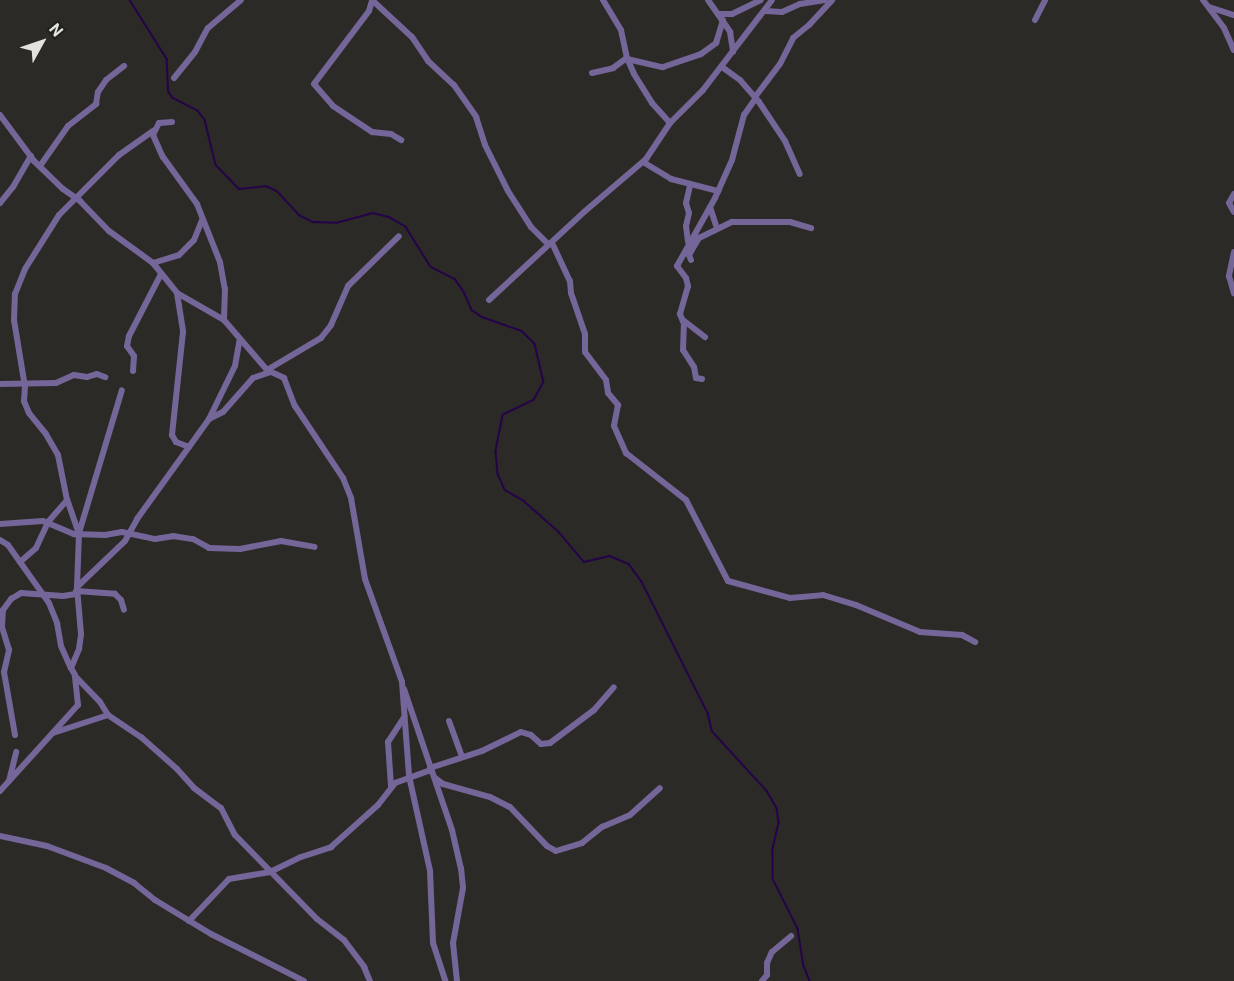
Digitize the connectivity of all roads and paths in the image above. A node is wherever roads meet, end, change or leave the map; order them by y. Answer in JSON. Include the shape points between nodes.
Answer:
{"nodes":[{"id":1,"x":241,"y":0,"type":"edge"},
{"id":2,"x":372,"y":0,"type":"edge"},
{"id":3,"x":708,"y":0,"type":"edge"},
{"id":4,"x":761,"y":0,"type":"edge"},
{"id":5,"x":772,"y":0,"type":"edge"},
{"id":6,"x":825,"y":0,"type":"edge"},
{"id":7,"x":832,"y":0,"type":"edge"},
{"id":8,"x":1045,"y":0,"type":"edge"},
{"id":9,"x":1203,"y":0,"type":"edge"},
{"id":10,"x":605,"y":1,"type":"edge"},
{"id":11,"x":1208,"y":7,"type":"junction"},
{"id":12,"x":765,"y":11,"type":"junction"},
{"id":13,"x":717,"y":13,"type":"junction"},
{"id":14,"x":1234,"y":15,"type":"edge"},
{"id":15,"x":723,"y":20,"type":"junction"},
{"id":16,"x":1035,"y":20,"type":"dead end"},
{"id":17,"x":1234,"y":50,"type":"edge"},
{"id":18,"x":733,"y":52,"type":"junction"},
{"id":19,"x":627,"y":58,"type":"junction"},
{"id":20,"x":124,"y":66,"type":"dead end"},
{"id":21,"x":722,"y":67,"type":"junction"},
{"id":22,"x":592,"y":73,"type":"dead end"},
{"id":23,"x":174,"y":78,"type":"dead end"},
{"id":24,"x":755,"y":97,"type":"junction"},
{"id":25,"x":0,"y":115,"type":"edge"},
{"id":26,"x":172,"y":122,"type":"dead end"},
{"id":27,"x":670,"y":123,"type":"junction"},
{"id":28,"x":153,"y":131,"type":"junction"},
{"id":29,"x":400,"y":140,"type":"dead end"},
{"id":30,"x":30,"y":156,"type":"junction"},
{"id":31,"x":643,"y":162,"type":"junction"},
{"id":32,"x":40,"y":166,"type":"junction"},
{"id":33,"x":800,"y":174,"type":"dead end"},
{"id":34,"x":690,"y":184,"type":"junction"},
{"id":35,"x":718,"y":191,"type":"junction"},
{"id":36,"x":1234,"y":194,"type":"edge"},
{"id":37,"x":77,"y":199,"type":"junction"},
{"id":38,"x":0,"y":203,"type":"edge"},
{"id":39,"x":710,"y":207,"type":"junction"},
{"id":40,"x":1234,"y":212,"type":"edge"},
{"id":41,"x":202,"y":219,"type":"junction"},
{"id":42,"x":717,"y":228,"type":"junction"},
{"id":43,"x":811,"y":228,"type":"dead end"},
{"id":44,"x":399,"y":236,"type":"dead end"},
{"id":45,"x":688,"y":244,"type":"junction"},
{"id":46,"x":551,"y":245,"type":"junction"},
{"id":47,"x":1234,"y":252,"type":"edge"},
{"id":48,"x":691,"y":260,"type":"dead end"},
{"id":49,"x":153,"y":263,"type":"junction"},
{"id":50,"x":160,"y":274,"type":"junction"},
{"id":51,"x":177,"y":293,"type":"junction"},
{"id":52,"x":1234,"y":293,"type":"edge"},
{"id":53,"x":489,"y":300,"type":"dead end"},
{"id":54,"x":224,"y":320,"type":"junction"},
{"id":55,"x":682,"y":320,"type":"junction"},
{"id":56,"x":705,"y":337,"type":"dead end"},
{"id":57,"x":240,"y":339,"type":"junction"},
{"id":58,"x":133,"y":371,"type":"dead end"},
{"id":59,"x":269,"y":371,"type":"junction"},
{"id":60,"x":105,"y":377,"type":"dead end"},
{"id":61,"x":702,"y":379,"type":"dead end"},
{"id":62,"x":25,"y":383,"type":"junction"},
{"id":63,"x":0,"y":384,"type":"edge"},
{"id":64,"x":122,"y":390,"type":"dead end"},
{"id":65,"x":209,"y":419,"type":"junction"},
{"id":66,"x":189,"y":447,"type":"junction"},
{"id":67,"x":67,"y":500,"type":"junction"},
{"id":68,"x":48,"y":522,"type":"junction"},
{"id":69,"x":0,"y":524,"type":"edge"},
{"id":70,"x":79,"y":534,"type":"junction"},
{"id":71,"x":128,"y":535,"type":"junction"},
{"id":72,"x":0,"y":540,"type":"edge"},
{"id":73,"x":314,"y":547,"type":"dead end"},
{"id":74,"x":20,"y":562,"type":"junction"},
{"id":75,"x":76,"y":590,"type":"junction"},
{"id":76,"x":42,"y":593,"type":"junction"},
{"id":77,"x":124,"y":610,"type":"dead end"},
{"id":78,"x":975,"y":642,"type":"dead end"},
{"id":79,"x":71,"y":668,"type":"junction"},
{"id":80,"x":75,"y":675,"type":"junction"},
{"id":81,"x":402,"y":682,"type":"junction"},
{"id":82,"x":614,"y":687,"type":"dead end"},
{"id":83,"x":90,"y":693,"type":"junction"},
{"id":84,"x":0,"y":698,"type":"edge"},
{"id":85,"x":8,"y":704,"type":"junction"},
{"id":86,"x":78,"y":705,"type":"junction"},
{"id":87,"x":108,"y":715,"type":"junction"},
{"id":88,"x":404,"y":716,"type":"junction"},
{"id":89,"x":449,"y":721,"type":"dead end"},
{"id":90,"x":53,"y":733,"type":"junction"},
{"id":91,"x":15,"y":735,"type":"dead end"},
{"id":92,"x":16,"y":752,"type":"dead end"},
{"id":93,"x":462,"y":756,"type":"junction"},
{"id":94,"x":431,"y":771,"type":"junction"},
{"id":95,"x":409,"y":776,"type":"junction"},
{"id":96,"x":8,"y":782,"type":"junction"},
{"id":97,"x":391,"y":786,"type":"junction"},
{"id":98,"x":660,"y":788,"type":"dead end"},
{"id":99,"x":0,"y":791,"type":"edge"},
{"id":100,"x":0,"y":836,"type":"edge"},
{"id":101,"x":270,"y":872,"type":"junction"},
{"id":102,"x":189,"y":921,"type":"junction"},
{"id":103,"x":791,"y":936,"type":"dead end"},
{"id":104,"x":304,"y":981,"type":"edge"},
{"id":105,"x":370,"y":981,"type":"edge"},
{"id":106,"x":445,"y":981,"type":"edge"},
{"id":107,"x":457,"y":981,"type":"edge"},
{"id":108,"x":762,"y":981,"type":"edge"}],
"edges":[{"from":1,"to":23,"type":"street","via":[[208,28]]},
{"from":2,"to":29,"type":"street","via":[[369,11],[314,84],[333,106],[372,132],[391,134]]},
{"from":2,"to":46,"type":"street","via":[[412,37],[428,61],[454,85],[476,117],[508,191],[531,227]]},
{"from":3,"to":13,"type":"street"},
{"from":4,"to":13,"type":"street","via":[[732,14]]},
{"from":5,"to":12,"type":"street"},
{"from":6,"to":12,"type":"street","via":[[782,12]]},
{"from":7,"to":24,"type":"street","via":[[793,38]]},
{"from":8,"to":16,"type":"street"},
{"from":9,"to":11,"type":"street"},
{"from":10,"to":19,"type":"street","via":[[621,30]]},
{"from":11,"to":14,"type":"street"},
{"from":11,"to":17,"type":"street"},
{"from":12,"to":18,"type":"street"},
{"from":13,"to":15,"type":"street"},
{"from":15,"to":18,"type":"street"},
{"from":15,"to":19,"type":"street","via":[[716,44],[701,54],[663,67]]},
{"from":18,"to":21,"type":"street"},
{"from":19,"to":22,"type":"street","via":[[613,68]]},
{"from":19,"to":27,"type":"street","via":[[646,95]]},
{"from":20,"to":32,"type":"street","via":[[106,80],[95,106],[68,126]]},
{"from":21,"to":24,"type":"street"},
{"from":21,"to":27,"type":"street"},
{"from":24,"to":33,"type":"street","via":[[785,141]]},
{"from":24,"to":35,"type":"street","via":[[744,116],[732,160]]},
{"from":25,"to":30,"type":"street"},
{"from":26,"to":28,"type":"street","via":[[159,123]]},
{"from":27,"to":31,"type":"street"},
{"from":28,"to":37,"type":"street","via":[[120,155]]},
{"from":28,"to":41,"type":"street","via":[[159,152],[194,199]]},
{"from":30,"to":32,"type":"street"},
{"from":30,"to":38,"type":"street","via":[[14,187]]},
{"from":31,"to":34,"type":"street","via":[[671,179]]},
{"from":31,"to":46,"type":"street"},
{"from":32,"to":37,"type":"street"},
{"from":34,"to":35,"type":"street"},
{"from":34,"to":45,"type":"street","via":[[686,203]]},
{"from":35,"to":39,"type":"street"},
{"from":36,"to":40,"type":"street","via":[[1229,203]]},
{"from":37,"to":49,"type":"street","via":[[109,231]]},
{"from":37,"to":62,"type":"street","via":[[56,219],[16,289],[14,320]]},
{"from":39,"to":42,"type":"street"},
{"from":39,"to":45,"type":"street"},
{"from":41,"to":49,"type":"street","via":[[194,240],[179,255]]},
{"from":41,"to":54,"type":"street","via":[[223,276]]},
{"from":42,"to":43,"type":"street","via":[[750,220],[790,222]]},
{"from":42,"to":48,"type":"street","via":[[699,238],[689,255]]},
{"from":44,"to":59,"type":"street","via":[[348,285],[331,325],[321,338]]},
{"from":45,"to":55,"type":"street","via":[[677,266],[688,286]]},
{"from":46,"to":53,"type":"street"},
{"from":46,"to":78,"type":"street","via":[[570,281],[585,334],[585,352],[606,380],[608,393],[618,405],[614,426],[626,453],[686,500],[728,581],[790,598],[823,595],[920,632],[962,635]]},
{"from":47,"to":52,"type":"street","via":[[1229,276]]},
{"from":49,"to":50,"type":"street"},
{"from":50,"to":51,"type":"street"},
{"from":50,"to":58,"type":"street","via":[[129,336]]},
{"from":51,"to":54,"type":"street"},
{"from":51,"to":66,"type":"street","via":[[183,332],[172,435],[176,442]]},
{"from":54,"to":57,"type":"street"},
{"from":55,"to":56,"type":"street"},
{"from":55,"to":61,"type":"street","via":[[683,350],[696,378]]},
{"from":57,"to":59,"type":"street"},
{"from":57,"to":65,"type":"street","via":[[235,366]]},
{"from":59,"to":65,"type":"street","via":[[253,378],[223,412]]},
{"from":59,"to":81,"type":"street","via":[[284,378],[295,406],[347,487],[365,579]]},
{"from":60,"to":62,"type":"street","via":[[74,375],[56,383]]},
{"from":62,"to":63,"type":"street"},
{"from":62,"to":67,"type":"street","via":[[25,405],[58,455]]},
{"from":64,"to":70,"type":"street"},
{"from":65,"to":66,"type":"street"},
{"from":66,"to":71,"type":"street"},
{"from":67,"to":68,"type":"street"},
{"from":67,"to":70,"type":"street"},
{"from":68,"to":69,"type":"street"},
{"from":68,"to":70,"type":"street"},
{"from":68,"to":74,"type":"street","via":[[36,549]]},
{"from":70,"to":71,"type":"street"},
{"from":70,"to":75,"type":"street"},
{"from":71,"to":73,"type":"street","via":[[194,539],[201,545],[222,549],[281,541]]},
{"from":71,"to":75,"type":"street"},
{"from":72,"to":74,"type":"street"},
{"from":74,"to":76,"type":"street"},
{"from":75,"to":76,"type":"street","via":[[63,596]]},
{"from":75,"to":77,"type":"street","via":[[115,594]]},
{"from":75,"to":79,"type":"street","via":[[81,634]]},
{"from":76,"to":79,"type":"street","via":[[55,614],[61,646]]},
{"from":76,"to":85,"type":"street","via":[[15,595],[3,610],[2,627],[9,650],[4,672]]},
{"from":79,"to":80,"type":"street"},
{"from":80,"to":83,"type":"street"},
{"from":80,"to":86,"type":"street"},
{"from":81,"to":88,"type":"street"},
{"from":81,"to":94,"type":"street"},
{"from":82,"to":93,"type":"street","via":[[586,718],[550,743],[541,744],[521,732]]},
{"from":83,"to":86,"type":"street"},
{"from":83,"to":87,"type":"street"},
{"from":84,"to":85,"type":"street"},
{"from":85,"to":91,"type":"street"},
{"from":86,"to":90,"type":"street"},
{"from":87,"to":90,"type":"street"},
{"from":87,"to":101,"type":"street","via":[[141,737],[221,808],[235,835]]},
{"from":88,"to":95,"type":"street"},
{"from":88,"to":97,"type":"street","via":[[387,748]]},
{"from":89,"to":93,"type":"street"},
{"from":90,"to":96,"type":"street"},
{"from":92,"to":96,"type":"street"},
{"from":93,"to":94,"type":"street"},
{"from":94,"to":95,"type":"street"},
{"from":94,"to":98,"type":"street","via":[[443,784],[510,807],[556,851],[582,843],[602,827],[630,816]]},
{"from":94,"to":107,"type":"street","via":[[452,830],[463,880],[453,943]]},
{"from":95,"to":97,"type":"street"},
{"from":95,"to":106,"type":"street","via":[[430,871],[434,952]]},
{"from":96,"to":99,"type":"street"},
{"from":97,"to":101,"type":"street","via":[[382,801],[331,847]]},
{"from":100,"to":102,"type":"street","via":[[47,846],[106,867]]},
{"from":101,"to":102,"type":"street","via":[[229,879]]},
{"from":101,"to":105,"type":"street","via":[[344,940]]},
{"from":102,"to":104,"type":"street"},
{"from":103,"to":108,"type":"street","via":[[772,952]]}]}
